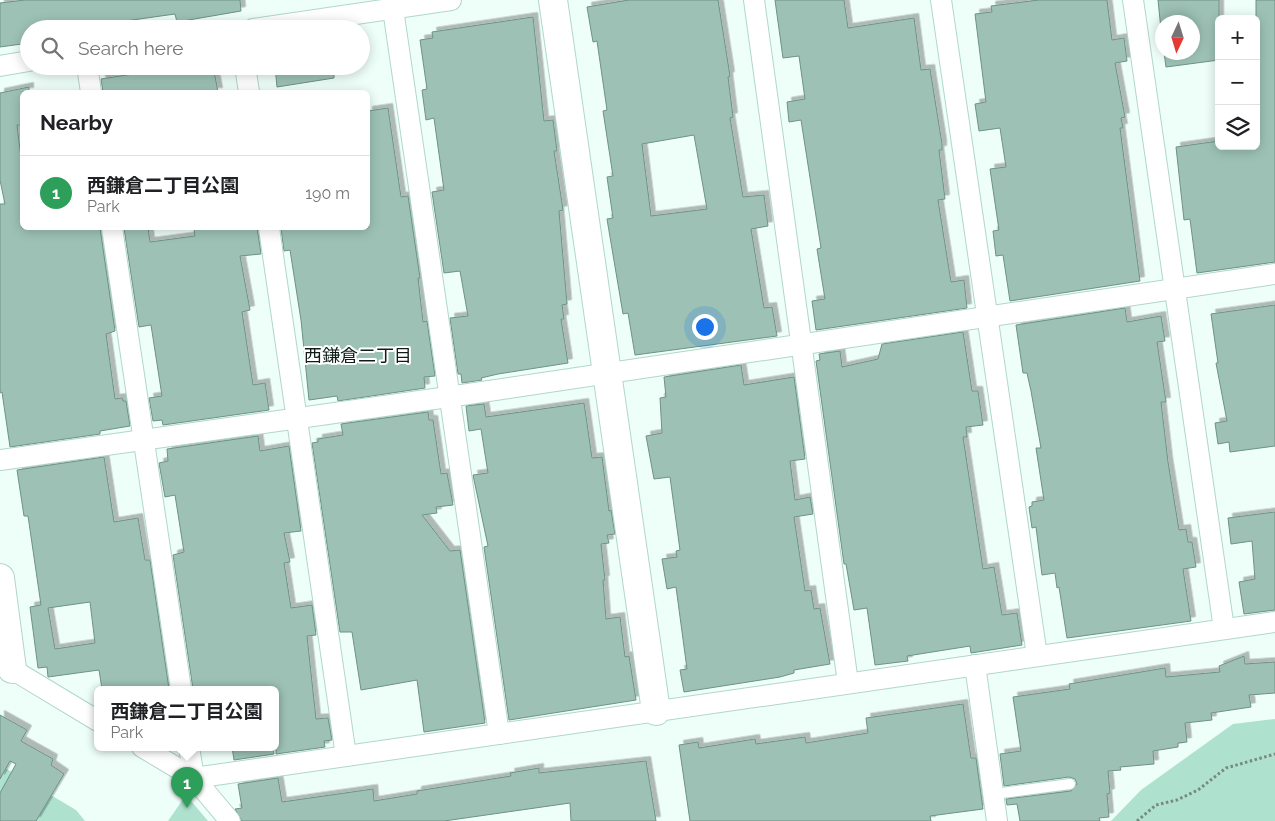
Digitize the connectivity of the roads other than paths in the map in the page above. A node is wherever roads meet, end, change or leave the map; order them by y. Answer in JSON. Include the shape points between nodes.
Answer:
{"nodes":[{"id":1,"x":451,"y":0,"type":"edge"},
{"id":2,"x":553,"y":0,"type":"edge"},
{"id":3,"x":754,"y":0,"type":"edge"},
{"id":4,"x":941,"y":0,"type":"edge"},
{"id":5,"x":1133,"y":0,"type":"edge"},
{"id":6,"x":393,"y":8,"type":"junction"},
{"id":7,"x":314,"y":20,"type":"edge"},
{"id":8,"x":20,"y":63,"type":"edge"},
{"id":9,"x":0,"y":66,"type":"edge"},
{"id":10,"x":88,"y":75,"type":"edge"},
{"id":11,"x":246,"y":75,"type":"edge"},
{"id":12,"x":91,"y":90,"type":"edge"},
{"id":13,"x":249,"y":90,"type":"edge"},
{"id":14,"x":112,"y":230,"type":"edge"},
{"id":15,"x":269,"y":230,"type":"edge"},
{"id":16,"x":1275,"y":274,"type":"edge"},
{"id":17,"x":1174,"y":288,"type":"junction"},
{"id":18,"x":988,"y":316,"type":"junction"},
{"id":19,"x":800,"y":344,"type":"junction"},
{"id":20,"x":609,"y":372,"type":"junction"},
{"id":21,"x":448,"y":397,"type":"junction"},
{"id":22,"x":296,"y":417,"type":"junction"},
{"id":23,"x":143,"y":438,"type":"junction"},
{"id":24,"x":0,"y":460,"type":"edge"},
{"id":25,"x":0,"y":578,"type":"edge"},
{"id":26,"x":1275,"y":622,"type":"edge"},
{"id":27,"x":1224,"y":629,"type":"junction"},
{"id":28,"x":1037,"y":656,"type":"junction"},
{"id":29,"x":6,"y":665,"type":"edge"},
{"id":30,"x":975,"y":665,"type":"junction"},
{"id":31,"x":848,"y":683,"type":"junction"},
{"id":32,"x":181,"y":686,"type":"edge"},
{"id":33,"x":656,"y":711,"type":"junction"},
{"id":34,"x":94,"y":718,"type":"edge"},
{"id":35,"x":499,"y":734,"type":"junction"},
{"id":36,"x":149,"y":751,"type":"edge"},
{"id":37,"x":191,"y":751,"type":"edge"},
{"id":38,"x":346,"y":756,"type":"junction"},
{"id":39,"x":194,"y":778,"type":"junction"},
{"id":40,"x":1070,"y":784,"type":"dead end"},
{"id":41,"x":994,"y":794,"type":"junction"},
{"id":42,"x":230,"y":821,"type":"edge"},
{"id":43,"x":997,"y":821,"type":"edge"}],
"edges":[{"from":1,"to":6,"type":"street"},
{"from":2,"to":20,"type":"street"},
{"from":3,"to":19,"type":"street"},
{"from":4,"to":18,"type":"street"},
{"from":5,"to":17,"type":"street"},
{"from":6,"to":7,"type":"street"},
{"from":6,"to":21,"type":"street"},
{"from":8,"to":9,"type":"street"},
{"from":10,"to":12,"type":"street"},
{"from":11,"to":13,"type":"street"},
{"from":14,"to":23,"type":"street"},
{"from":15,"to":22,"type":"street"},
{"from":16,"to":17,"type":"street"},
{"from":17,"to":18,"type":"street"},
{"from":17,"to":27,"type":"street"},
{"from":18,"to":19,"type":"street"},
{"from":18,"to":28,"type":"street"},
{"from":19,"to":20,"type":"street"},
{"from":19,"to":31,"type":"street"},
{"from":20,"to":21,"type":"street"},
{"from":20,"to":33,"type":"street"},
{"from":21,"to":22,"type":"street"},
{"from":21,"to":35,"type":"street"},
{"from":22,"to":23,"type":"street"},
{"from":22,"to":38,"type":"street"},
{"from":23,"to":24,"type":"street"},
{"from":23,"to":32,"type":"street"},
{"from":25,"to":29,"type":"street"},
{"from":26,"to":27,"type":"street"},
{"from":27,"to":28,"type":"street"},
{"from":28,"to":30,"type":"street"},
{"from":29,"to":34,"type":"street"},
{"from":30,"to":31,"type":"street"},
{"from":30,"to":41,"type":"street"},
{"from":31,"to":33,"type":"street"},
{"from":33,"to":35,"type":"street"},
{"from":35,"to":38,"type":"street"},
{"from":36,"to":39,"type":"street"},
{"from":37,"to":39,"type":"street"},
{"from":38,"to":39,"type":"street"},
{"from":39,"to":42,"type":"street"},
{"from":40,"to":41,"type":"lane"},
{"from":41,"to":43,"type":"street"}]}
